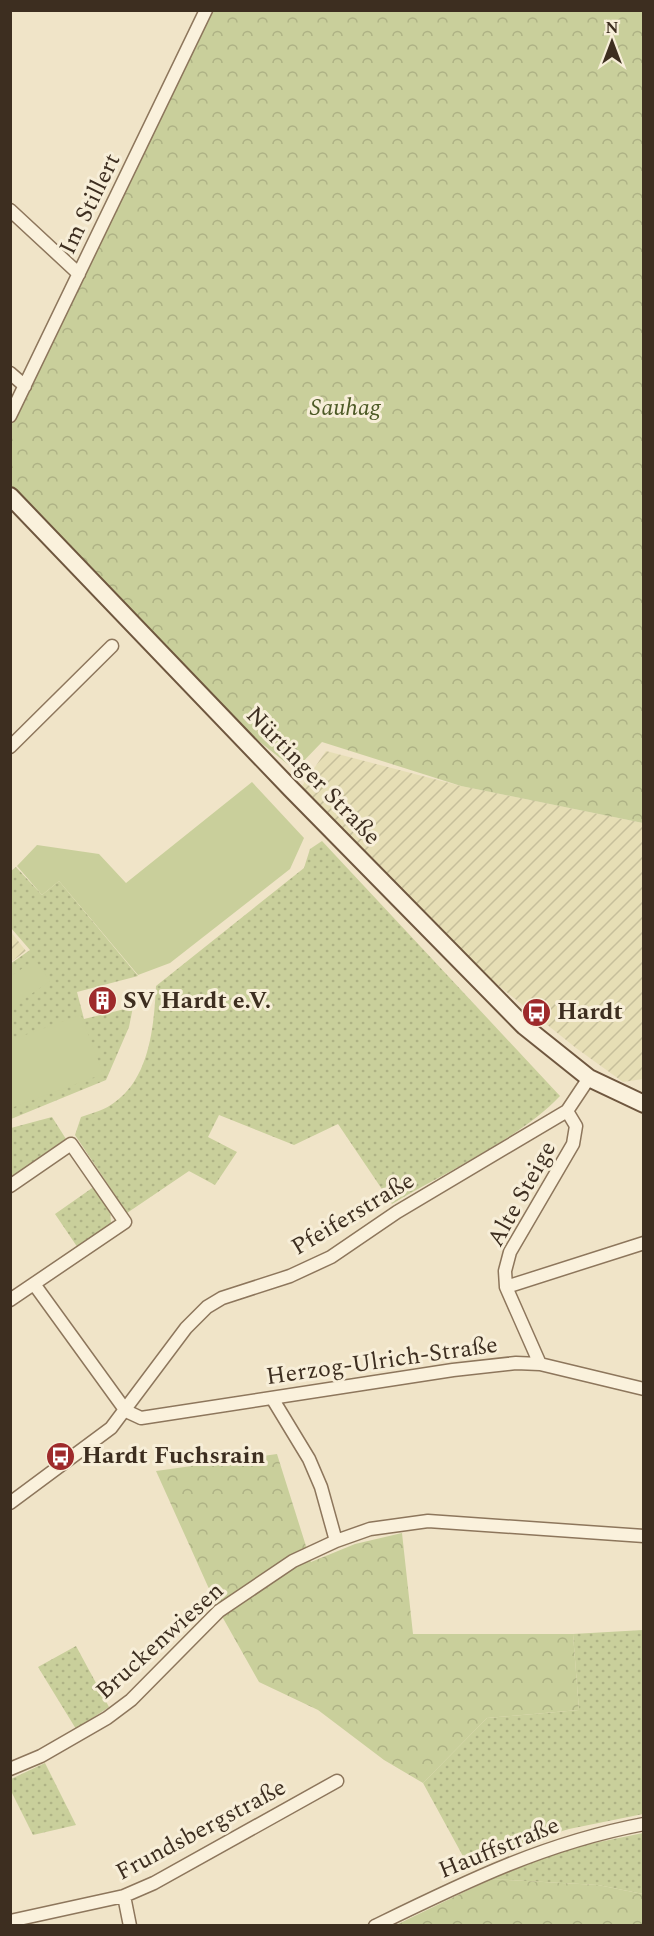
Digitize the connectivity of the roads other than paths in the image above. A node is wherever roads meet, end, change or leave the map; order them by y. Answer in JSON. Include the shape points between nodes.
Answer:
{"nodes":[{"id":1,"x":206,"y":10,"type":"edge"},
{"id":2,"x":10,"y":210,"type":"edge"},
{"id":3,"x":79,"y":274,"type":"junction"},
{"id":4,"x":10,"y":373,"type":"edge"},
{"id":5,"x":25,"y":386,"type":"junction"},
{"id":6,"x":10,"y":416,"type":"edge"},
{"id":7,"x":10,"y":496,"type":"edge"},
{"id":8,"x":112,"y":646,"type":"dead end"},
{"id":9,"x":10,"y":747,"type":"edge"},
{"id":10,"x":589,"y":1078,"type":"junction"},
{"id":11,"x":644,"y":1104,"type":"edge"},
{"id":12,"x":567,"y":1111,"type":"junction"},
{"id":13,"x":10,"y":1186,"type":"edge"},
{"id":14,"x":644,"y":1243,"type":"edge"},
{"id":15,"x":34,"y":1284,"type":"junction"},
{"id":16,"x":506,"y":1287,"type":"junction"},
{"id":17,"x":10,"y":1300,"type":"edge"},
{"id":18,"x":540,"y":1364,"type":"junction"},
{"id":19,"x":644,"y":1389,"type":"edge"},
{"id":20,"x":272,"y":1398,"type":"junction"},
{"id":21,"x":126,"y":1411,"type":"junction"},
{"id":22,"x":10,"y":1489,"type":"edge"},
{"id":23,"x":24,"y":1491,"type":"junction"},
{"id":24,"x":10,"y":1503,"type":"edge"},
{"id":25,"x":644,"y":1536,"type":"edge"},
{"id":26,"x":336,"y":1541,"type":"junction"},
{"id":27,"x":10,"y":1769,"type":"edge"},
{"id":28,"x":337,"y":1781,"type":"dead end"},
{"id":29,"x":644,"y":1824,"type":"edge"},
{"id":30,"x":124,"y":1896,"type":"junction"},
{"id":31,"x":10,"y":1922,"type":"edge"},
{"id":32,"x":130,"y":1926,"type":"edge"},
{"id":33,"x":375,"y":1926,"type":"edge"}],
"edges":[{"from":1,"to":3,"type":"street","name":"Im Stillert"},
{"from":2,"to":3,"type":"street"},
{"from":3,"to":5,"type":"street","name":"Im Stillert"},
{"from":4,"to":5,"type":"street"},
{"from":5,"to":6,"type":"street","name":"Im Stillert"},
{"from":7,"to":10,"type":"main road","name":"Nürtinger Straße","via":[[459,961],[524,1026]]},
{"from":8,"to":9,"type":"street"},
{"from":10,"to":11,"type":"main road","name":"Nürtinger Straße"},
{"from":10,"to":12,"type":"street","name":"Pfeiferstraße"},
{"from":12,"to":16,"type":"street","name":"Alte Steige","via":[[576,1126],[573,1143],[510,1252]]},
{"from":12,"to":21,"type":"street","name":"Pfeiferstraße","via":[[397,1212],[331,1257],[207,1307],[186,1328]]},
{"from":13,"to":15,"type":"street","via":[[71,1144],[125,1222]]},
{"from":14,"to":16,"type":"street"},
{"from":15,"to":17,"type":"street"},
{"from":15,"to":21,"type":"street"},
{"from":16,"to":18,"type":"street","name":"Alte Steige"},
{"from":18,"to":19,"type":"street","name":"Herzog-Ulrich-Straße"},
{"from":18,"to":20,"type":"street","name":"Herzog-Ulrich-Straße","via":[[453,1370]]},
{"from":20,"to":21,"type":"street","name":"Herzog-Ulrich-Straße","via":[[141,1418]]},
{"from":20,"to":26,"type":"street","via":[[309,1459]]},
{"from":21,"to":23,"type":"street","name":"Pfeiferstraße","via":[[111,1428]]},
{"from":22,"to":23,"type":"street"},
{"from":23,"to":24,"type":"street","name":"Pfeiferstraße"},
{"from":25,"to":26,"type":"street","name":"Bruckenwiesen","via":[[428,1521],[370,1529]]},
{"from":26,"to":27,"type":"street","name":"Bruckenwiesen","via":[[293,1561],[219,1611],[146,1686],[107,1718]]},
{"from":28,"to":30,"type":"street","name":"Frundsbergstraße"},
{"from":29,"to":33,"type":"street","name":"Hauffstraße","via":[[567,1841],[526,1856]]},
{"from":30,"to":31,"type":"street","name":"Frundsbergstraße"},
{"from":30,"to":32,"type":"street"}]}
